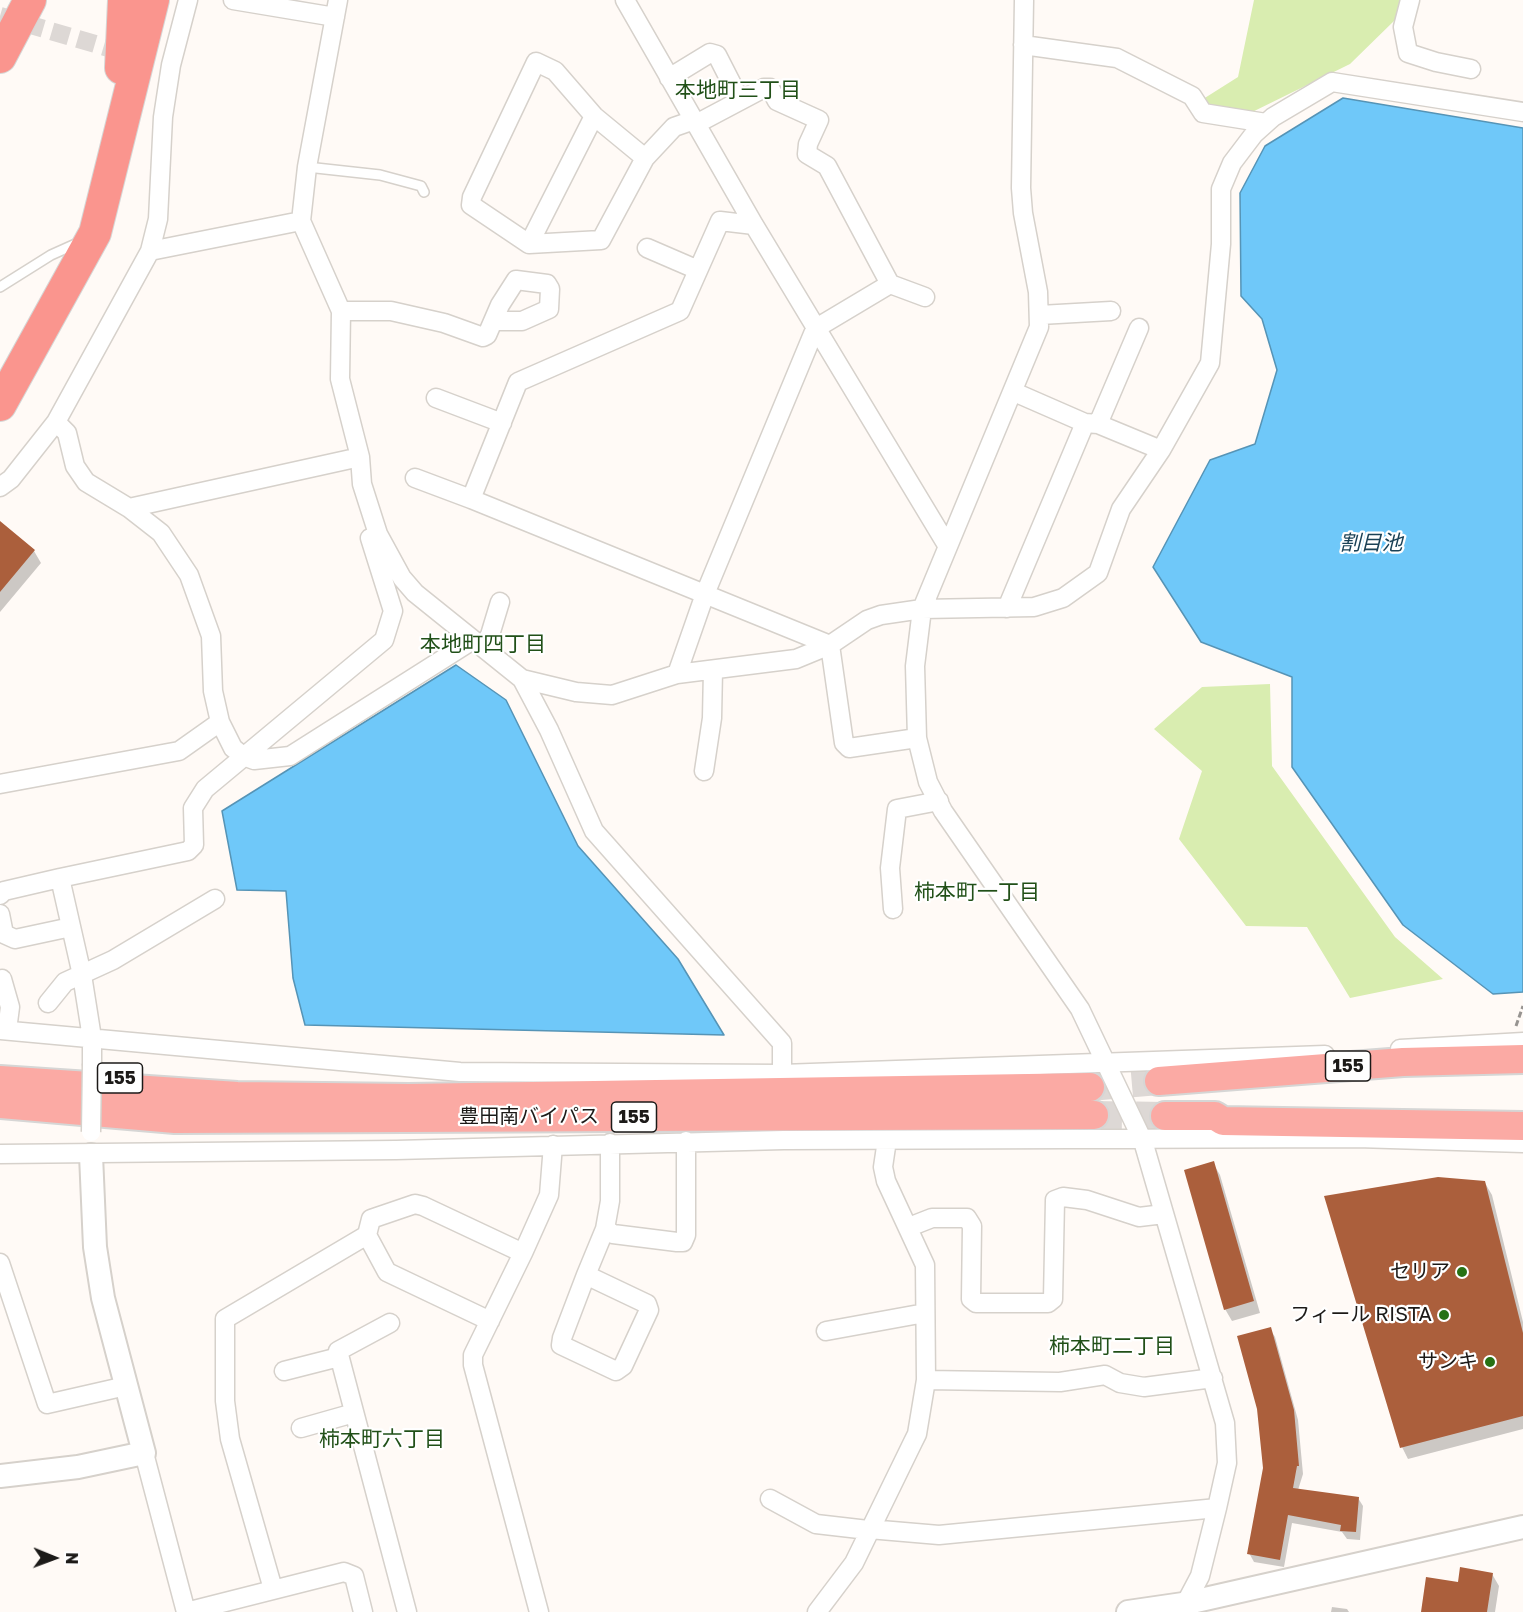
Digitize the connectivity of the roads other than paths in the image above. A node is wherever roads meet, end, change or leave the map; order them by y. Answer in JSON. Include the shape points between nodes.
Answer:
{"nodes":[{"id":1,"x":4,"y":0,"type":"edge"},
{"id":2,"x":30,"y":0,"type":"edge"},
{"id":3,"x":124,"y":0,"type":"edge"},
{"id":4,"x":153,"y":0,"type":"edge"},
{"id":5,"x":188,"y":0,"type":"edge"},
{"id":6,"x":233,"y":0,"type":"edge"},
{"id":7,"x":625,"y":0,"type":"edge"},
{"id":8,"x":1024,"y":0,"type":"edge"},
{"id":9,"x":1410,"y":0,"type":"edge"},
{"id":10,"x":337,"y":9,"type":"edge"},
{"id":11,"x":0,"y":16,"type":"edge"},
{"id":12,"x":1023,"y":45,"type":"junction"},
{"id":13,"x":0,"y":57,"type":"edge"},
{"id":14,"x":148,"y":60,"type":"tunnel mouth"},
{"id":15,"x":171,"y":65,"type":"junction"},
{"id":16,"x":1472,"y":69,"type":"dead end"},
{"id":17,"x":669,"y":78,"type":"junction"},
{"id":18,"x":740,"y":100,"type":"junction"},
{"id":19,"x":1523,"y":112,"type":"edge"},
{"id":20,"x":594,"y":116,"type":"junction"},
{"id":21,"x":695,"y":122,"type":"junction"},
{"id":22,"x":1266,"y":123,"type":"junction"},
{"id":23,"x":116,"y":151,"type":"junction"},
{"id":24,"x":645,"y":158,"type":"junction"},
{"id":25,"x":307,"y":166,"type":"junction"},
{"id":26,"x":424,"y":192,"type":"dead end"},
{"id":27,"x":302,"y":221,"type":"junction"},
{"id":28,"x":754,"y":225,"type":"junction"},
{"id":29,"x":95,"y":233,"type":"junction"},
{"id":30,"x":529,"y":244,"type":"junction"},
{"id":31,"x":647,"y":248,"type":"dead end"},
{"id":32,"x":150,"y":251,"type":"junction"},
{"id":33,"x":698,"y":270,"type":"junction"},
{"id":34,"x":890,"y":284,"type":"junction"},
{"id":35,"x":0,"y":287,"type":"edge"},
{"id":36,"x":925,"y":297,"type":"dead end"},
{"id":37,"x":340,"y":311,"type":"junction"},
{"id":38,"x":1111,"y":311,"type":"dead end"},
{"id":39,"x":1040,"y":315,"type":"junction"},
{"id":40,"x":495,"y":321,"type":"dead end"},
{"id":41,"x":818,"y":327,"type":"junction"},
{"id":42,"x":1139,"y":328,"type":"dead end"},
{"id":43,"x":1014,"y":392,"type":"junction"},
{"id":44,"x":436,"y":398,"type":"dead end"},
{"id":45,"x":0,"y":405,"type":"edge"},
{"id":46,"x":56,"y":422,"type":"junction"},
{"id":47,"x":502,"y":423,"type":"junction"},
{"id":48,"x":1092,"y":423,"type":"junction"},
{"id":49,"x":1161,"y":450,"type":"junction"},
{"id":50,"x":360,"y":457,"type":"junction"},
{"id":51,"x":415,"y":478,"type":"dead end"},
{"id":52,"x":0,"y":487,"type":"edge"},
{"id":53,"x":471,"y":499,"type":"junction"},
{"id":54,"x":367,"y":501,"type":"junction"},
{"id":55,"x":129,"y":508,"type":"junction"},
{"id":56,"x":947,"y":545,"type":"junction"},
{"id":57,"x":705,"y":594,"type":"junction"},
{"id":58,"x":500,"y":602,"type":"dead end"},
{"id":59,"x":1007,"y":608,"type":"junction"},
{"id":60,"x":922,"y":609,"type":"junction"},
{"id":61,"x":478,"y":644,"type":"junction"},
{"id":62,"x":830,"y":645,"type":"junction"},
{"id":63,"x":713,"y":670,"type":"junction"},
{"id":64,"x":677,"y":674,"type":"junction"},
{"id":65,"x":522,"y":679,"type":"junction"},
{"id":66,"x":220,"y":722,"type":"junction"},
{"id":67,"x":917,"y":738,"type":"junction"},
{"id":68,"x":243,"y":756,"type":"junction"},
{"id":69,"x":704,"y":771,"type":"dead end"},
{"id":70,"x":0,"y":784,"type":"edge"},
{"id":71,"x":939,"y":801,"type":"junction"},
{"id":72,"x":60,"y":878,"type":"junction"},
{"id":73,"x":0,"y":895,"type":"edge"},
{"id":74,"x":214,"y":899,"type":"dead end"},
{"id":75,"x":892,"y":909,"type":"dead end"},
{"id":76,"x":0,"y":914,"type":"edge"},
{"id":77,"x":71,"y":927,"type":"junction"},
{"id":78,"x":82,"y":975,"type":"junction"},
{"id":79,"x":2,"y":979,"type":"dead end"},
{"id":80,"x":48,"y":1003,"type":"dead end"},
{"id":81,"x":3,"y":1030,"type":"edge"},
{"id":82,"x":1520,"y":1034,"type":"edge"},
{"id":83,"x":92,"y":1038,"type":"junction"},
{"id":84,"x":1523,"y":1059,"type":"edge"},
{"id":85,"x":1108,"y":1063,"type":"junction"},
{"id":86,"x":0,"y":1064,"type":"edge"},
{"id":87,"x":782,"y":1074,"type":"junction"},
{"id":88,"x":0,"y":1080,"type":"edge"},
{"id":89,"x":1167,"y":1082,"type":"tunnel mouth"},
{"id":90,"x":237,"y":1096,"type":"junction"},
{"id":91,"x":0,"y":1104,"type":"edge"},
{"id":92,"x":1165,"y":1116,"type":"tunnel mouth"},
{"id":93,"x":0,"y":1119,"type":"edge"},
{"id":94,"x":175,"y":1119,"type":"junction"},
{"id":95,"x":1523,"y":1126,"type":"edge"},
{"id":96,"x":886,"y":1140,"type":"junction"},
{"id":97,"x":686,"y":1141,"type":"junction"},
{"id":98,"x":1143,"y":1141,"type":"junction"},
{"id":99,"x":610,"y":1143,"type":"junction"},
{"id":100,"x":1523,"y":1143,"type":"edge"},
{"id":101,"x":552,"y":1144,"type":"junction"},
{"id":102,"x":0,"y":1154,"type":"edge"},
{"id":103,"x":91,"y":1155,"type":"junction"},
{"id":104,"x":1164,"y":1214,"type":"junction"},
{"id":105,"x":909,"y":1227,"type":"junction"},
{"id":106,"x":604,"y":1229,"type":"junction"},
{"id":107,"x":367,"y":1235,"type":"junction"},
{"id":108,"x":523,"y":1253,"type":"junction"},
{"id":109,"x":0,"y":1263,"type":"edge"},
{"id":110,"x":586,"y":1275,"type":"junction"},
{"id":111,"x":3,"y":1283,"type":"edge"},
{"id":112,"x":925,"y":1313,"type":"junction"},
{"id":113,"x":490,"y":1321,"type":"junction"},
{"id":114,"x":390,"y":1323,"type":"dead end"},
{"id":115,"x":826,"y":1331,"type":"dead end"},
{"id":116,"x":339,"y":1357,"type":"junction"},
{"id":117,"x":284,"y":1371,"type":"dead end"},
{"id":118,"x":1213,"y":1378,"type":"junction"},
{"id":119,"x":926,"y":1380,"type":"junction"},
{"id":120,"x":126,"y":1386,"type":"junction"},
{"id":121,"x":354,"y":1413,"type":"junction"},
{"id":122,"x":301,"y":1428,"type":"dead end"},
{"id":123,"x":144,"y":1453,"type":"junction"},
{"id":124,"x":0,"y":1476,"type":"edge"},
{"id":125,"x":770,"y":1499,"type":"dead end"},
{"id":126,"x":1217,"y":1508,"type":"junction"},
{"id":127,"x":1523,"y":1527,"type":"edge"},
{"id":128,"x":868,"y":1530,"type":"junction"},
{"id":129,"x":273,"y":1589,"type":"junction"},
{"id":130,"x":1182,"y":1608,"type":"edge"},
{"id":131,"x":186,"y":1612,"type":"edge"},
{"id":132,"x":363,"y":1612,"type":"edge"},
{"id":133,"x":407,"y":1612,"type":"edge"},
{"id":134,"x":539,"y":1612,"type":"edge"},
{"id":135,"x":817,"y":1612,"type":"edge"},
{"id":136,"x":1128,"y":1612,"type":"edge"}],
"edges":[{"from":1,"to":11,"type":"highway"},
{"from":2,"to":13,"type":"highway"},
{"from":3,"to":23,"type":"highway"},
{"from":4,"to":23,"type":"highway"},
{"from":5,"to":15,"type":"street"},
{"from":6,"to":10,"type":"street"},
{"from":7,"to":17,"type":"street"},
{"from":8,"to":12,"type":"street"},
{"from":9,"to":16,"type":"street","via":[[1403,27],[1408,53]]},
{"from":10,"to":25,"type":"street"},
{"from":12,"to":22,"type":"street","via":[[1117,58],[1192,96],[1203,113]]},
{"from":12,"to":39,"type":"street","via":[[1021,188]]},
{"from":14,"to":15,"type":"street"},
{"from":15,"to":32,"type":"street","via":[[163,117],[158,219]]},
{"from":17,"to":18,"type":"street","via":[[710,53],[717,56]]},
{"from":17,"to":21,"type":"street"},
{"from":18,"to":21,"type":"street"},
{"from":18,"to":34,"type":"street","via":[[770,88],[777,101],[819,120],[807,154],[827,166]]},
{"from":19,"to":22,"type":"street","via":[[1332,82]]},
{"from":20,"to":24,"type":"street"},
{"from":20,"to":30,"type":"street"},
{"from":20,"to":30,"type":"street","via":[[555,71],[536,62],[471,205]]},
{"from":21,"to":24,"type":"street","via":[[674,127]]},
{"from":21,"to":28,"type":"street"},
{"from":22,"to":49,"type":"street","via":[[1232,163],[1221,189],[1221,244],[1210,363]]},
{"from":23,"to":29,"type":"highway"},
{"from":24,"to":30,"type":"street","via":[[602,240]]},
{"from":25,"to":26,"type":"lane","via":[[380,175],[421,186]]},
{"from":25,"to":27,"type":"street"},
{"from":27,"to":32,"type":"street"},
{"from":27,"to":37,"type":"street"},
{"from":28,"to":33,"type":"street","via":[[720,221]]},
{"from":28,"to":41,"type":"street"},
{"from":29,"to":35,"type":"lane"},
{"from":29,"to":45,"type":"highway"},
{"from":31,"to":33,"type":"street"},
{"from":32,"to":46,"type":"street"},
{"from":33,"to":47,"type":"street","via":[[680,311],[518,382]]},
{"from":34,"to":36,"type":"street"},
{"from":34,"to":41,"type":"street"},
{"from":37,"to":40,"type":"street","via":[[391,311],[483,337]]},
{"from":37,"to":50,"type":"street","via":[[340,379]]},
{"from":38,"to":39,"type":"street"},
{"from":39,"to":43,"type":"street","via":[[1032,349]]},
{"from":41,"to":56,"type":"street"},
{"from":41,"to":57,"type":"street"},
{"from":42,"to":48,"type":"street"},
{"from":43,"to":48,"type":"street"},
{"from":43,"to":56,"type":"street"},
{"from":44,"to":47,"type":"street"},
{"from":46,"to":52,"type":"street","via":[[11,479]]},
{"from":46,"to":55,"type":"street","via":[[67,433],[75,466],[86,482]]},
{"from":47,"to":53,"type":"street"},
{"from":48,"to":49,"type":"street"},
{"from":48,"to":59,"type":"street"},
{"from":49,"to":59,"type":"street","via":[[1121,509],[1098,573],[1064,598],[1034,607]]},
{"from":50,"to":54,"type":"street"},
{"from":50,"to":55,"type":"street"},
{"from":51,"to":53,"type":"street"},
{"from":53,"to":57,"type":"street"},
{"from":54,"to":61,"type":"street","via":[[378,534],[402,578],[428,606]]},
{"from":54,"to":68,"type":"street","via":[[363,515],[393,611],[388,633],[376,648]]},
{"from":55,"to":66,"type":"street","via":[[161,533],[189,575],[211,636],[213,691]]},
{"from":56,"to":60,"type":"street"},
{"from":57,"to":62,"type":"street"},
{"from":57,"to":64,"type":"street"},
{"from":58,"to":61,"type":"street","via":[[490,635]]},
{"from":59,"to":60,"type":"street"},
{"from":60,"to":62,"type":"street","via":[[867,620]]},
{"from":60,"to":67,"type":"street","via":[[915,666]]},
{"from":61,"to":65,"type":"street"},
{"from":61,"to":68,"type":"street","via":[[290,756],[254,760]]},
{"from":62,"to":63,"type":"street","via":[[796,658]]},
{"from":62,"to":67,"type":"street","via":[[844,743],[849,748]]},
{"from":63,"to":64,"type":"street"},
{"from":63,"to":69,"type":"street","via":[[712,718]]},
{"from":64,"to":65,"type":"street","via":[[612,695],[576,693]]},
{"from":65,"to":87,"type":"street","via":[[594,831],[782,1043]]},
{"from":66,"to":68,"type":"street","via":[[233,748]]},
{"from":66,"to":70,"type":"street","via":[[179,751]]},
{"from":67,"to":71,"type":"street","via":[[928,782]]},
{"from":68,"to":72,"type":"street","via":[[205,789],[193,808],[194,845],[188,851]]},
{"from":71,"to":75,"type":"street","via":[[897,808],[890,868]]},
{"from":71,"to":85,"type":"street","via":[[1080,1009]]},
{"from":72,"to":73,"type":"street"},
{"from":72,"to":77,"type":"street"},
{"from":74,"to":78,"type":"street"},
{"from":76,"to":77,"type":"street","via":[[4,933],[15,939]]},
{"from":77,"to":78,"type":"street"},
{"from":78,"to":80,"type":"street","via":[[65,982]]},
{"from":78,"to":83,"type":"street"},
{"from":79,"to":81,"type":"street","via":[[10,1007]]},
{"from":81,"to":83,"type":"street"},
{"from":82,"to":85,"type":"street","via":[[1335,1055]]},
{"from":83,"to":87,"type":"street","via":[[460,1072]]},
{"from":83,"to":103,"type":"street","bridge":true},
{"from":84,"to":89,"type":"highway","number":"155","via":[[1403,1062]]},
{"from":85,"to":87,"type":"street"},
{"from":85,"to":98,"type":"street"},
{"from":86,"to":90,"type":"highway","number":"155","via":[[217,1084]]},
{"from":88,"to":90,"type":"highway","name":"豊田南バイパス","number":"155"},
{"from":90,"to":94,"type":"highway","name":"豊田南バイパス","number":"155","via":[[1092,1101]]},
{"from":91,"to":94,"type":"highway","name":"豊田南バイパス","number":"155"},
{"from":92,"to":95,"type":"highway","via":[[1215,1116],[1223,1121]]},
{"from":93,"to":94,"type":"highway","number":"155","via":[[112,1125]]},
{"from":96,"to":97,"type":"street"},
{"from":96,"to":98,"type":"street"},
{"from":96,"to":105,"type":"street","via":[[886,1181]]},
{"from":97,"to":99,"type":"street"},
{"from":97,"to":106,"type":"street","via":[[683,1242],[613,1234]]},
{"from":98,"to":100,"type":"street","via":[[1357,1138]]},
{"from":98,"to":104,"type":"street"},
{"from":99,"to":101,"type":"street"},
{"from":99,"to":106,"type":"street","via":[[610,1201]]},
{"from":101,"to":103,"type":"street"},
{"from":101,"to":108,"type":"street","via":[[549,1195]]},
{"from":102,"to":103,"type":"street"},
{"from":103,"to":120,"type":"street","via":[[95,1247],[103,1298]]},
{"from":104,"to":105,"type":"street","via":[[1139,1217],[1087,1200],[1055,1200],[1053,1299],[1048,1304],[976,1303],[971,1299],[972,1226],[967,1218],[932,1218]]},
{"from":104,"to":118,"type":"street"},
{"from":105,"to":112,"type":"street","via":[[925,1265]]},
{"from":106,"to":110,"type":"street"},
{"from":107,"to":108,"type":"street","via":[[371,1219],[415,1204]]},
{"from":107,"to":113,"type":"street","via":[[387,1272]]},
{"from":107,"to":129,"type":"street","via":[[225,1319],[225,1401],[230,1439]]},
{"from":108,"to":113,"type":"street"},
{"from":109,"to":111,"type":"street"},
{"from":110,"to":110,"type":"street","via":[[561,1344],[616,1371],[623,1366],[649,1310],[647,1304]]},
{"from":111,"to":120,"type":"street","via":[[47,1404]]},
{"from":112,"to":115,"type":"street"},
{"from":112,"to":119,"type":"street"},
{"from":113,"to":134,"type":"street","via":[[473,1365]]},
{"from":114,"to":116,"type":"street","via":[[338,1351]]},
{"from":116,"to":117,"type":"street"},
{"from":116,"to":121,"type":"street"},
{"from":118,"to":119,"type":"street","via":[[1144,1387],[1120,1383],[1105,1375],[1060,1382]]},
{"from":118,"to":126,"type":"street","via":[[1225,1423],[1227,1463]]},
{"from":119,"to":128,"type":"street","via":[[917,1434]]},
{"from":120,"to":123,"type":"street"},
{"from":121,"to":122,"type":"street"},
{"from":121,"to":133,"type":"street"},
{"from":123,"to":124,"type":"street","via":[[78,1467]]},
{"from":123,"to":131,"type":"street"},
{"from":125,"to":128,"type":"street","via":[[816,1524]]},
{"from":126,"to":128,"type":"street","via":[[939,1535]]},
{"from":126,"to":130,"type":"street","via":[[1200,1576]]},
{"from":127,"to":130,"type":"street"},
{"from":128,"to":135,"type":"street","via":[[854,1563]]},
{"from":129,"to":131,"type":"street"},
{"from":129,"to":132,"type":"street","via":[[350,1572]]},
{"from":130,"to":136,"type":"street"}]}
